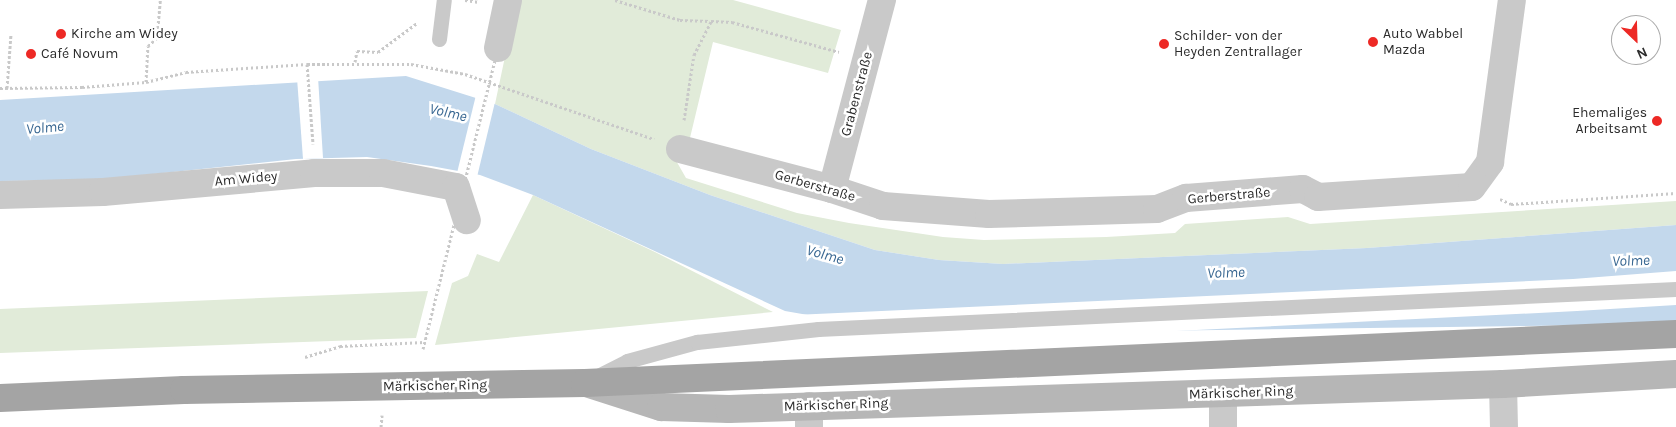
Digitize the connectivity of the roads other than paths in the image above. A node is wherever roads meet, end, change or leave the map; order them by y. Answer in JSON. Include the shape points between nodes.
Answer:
{"nodes":[{"id":1,"x":444,"y":0,"type":"edge"},
{"id":2,"x":882,"y":0,"type":"edge"},
{"id":3,"x":1512,"y":0,"type":"edge"},
{"id":4,"x":495,"y":1,"type":"edge"},
{"id":5,"x":438,"y":39,"type":"dead end"},
{"id":6,"x":498,"y":48,"type":"road end"},
{"id":7,"x":680,"y":148,"type":"road end"},
{"id":8,"x":832,"y":189,"type":"junction"},
{"id":9,"x":0,"y":194,"type":"edge"},
{"id":10,"x":467,"y":220,"type":"dead end"},
{"id":11,"x":1676,"y":288,"type":"edge"},
{"id":12,"x":1676,"y":334,"type":"edge"},
{"id":13,"x":1676,"y":374,"type":"edge"},
{"id":14,"x":585,"y":383,"type":"junction"},
{"id":15,"x":1503,"y":384,"type":"junction"},
{"id":16,"x":1223,"y":394,"type":"junction"},
{"id":17,"x":0,"y":398,"type":"edge"},
{"id":18,"x":809,"y":416,"type":"edge"},
{"id":19,"x":1223,"y":427,"type":"edge"},
{"id":20,"x":1504,"y":427,"type":"edge"}],
"edges":[{"from":1,"to":5,"type":"lane"},
{"from":2,"to":8,"type":"street","name":"Grabenstraße"},
{"from":3,"to":8,"type":"street","name":"Gerberstraße","via":[[1490,162],[1472,187],[1318,198],[1303,189],[1186,198],[1157,209],[1008,214],[883,206]]},
{"from":4,"to":6,"type":"street"},
{"from":7,"to":8,"type":"street","name":"Gerberstraße"},
{"from":9,"to":10,"type":"street","name":"Am Widey","via":[[102,192],[314,173],[383,173],[456,187]]},
{"from":11,"to":14,"type":"lane","via":[[818,329],[697,342],[627,361]]},
{"from":12,"to":14,"type":"main road"},
{"from":13,"to":15,"type":"street","name":"Märkischer Ring"},
{"from":14,"to":17,"type":"main road","name":"Märkischer Ring","via":[[282,388]]},
{"from":14,"to":18,"type":"street","name":"Märkischer Ring","via":[[661,407]]},
{"from":15,"to":16,"type":"street","name":"Märkischer Ring"},
{"from":15,"to":20,"type":"street"},
{"from":16,"to":18,"type":"street","name":"Märkischer Ring"},
{"from":16,"to":19,"type":"street"}]}
